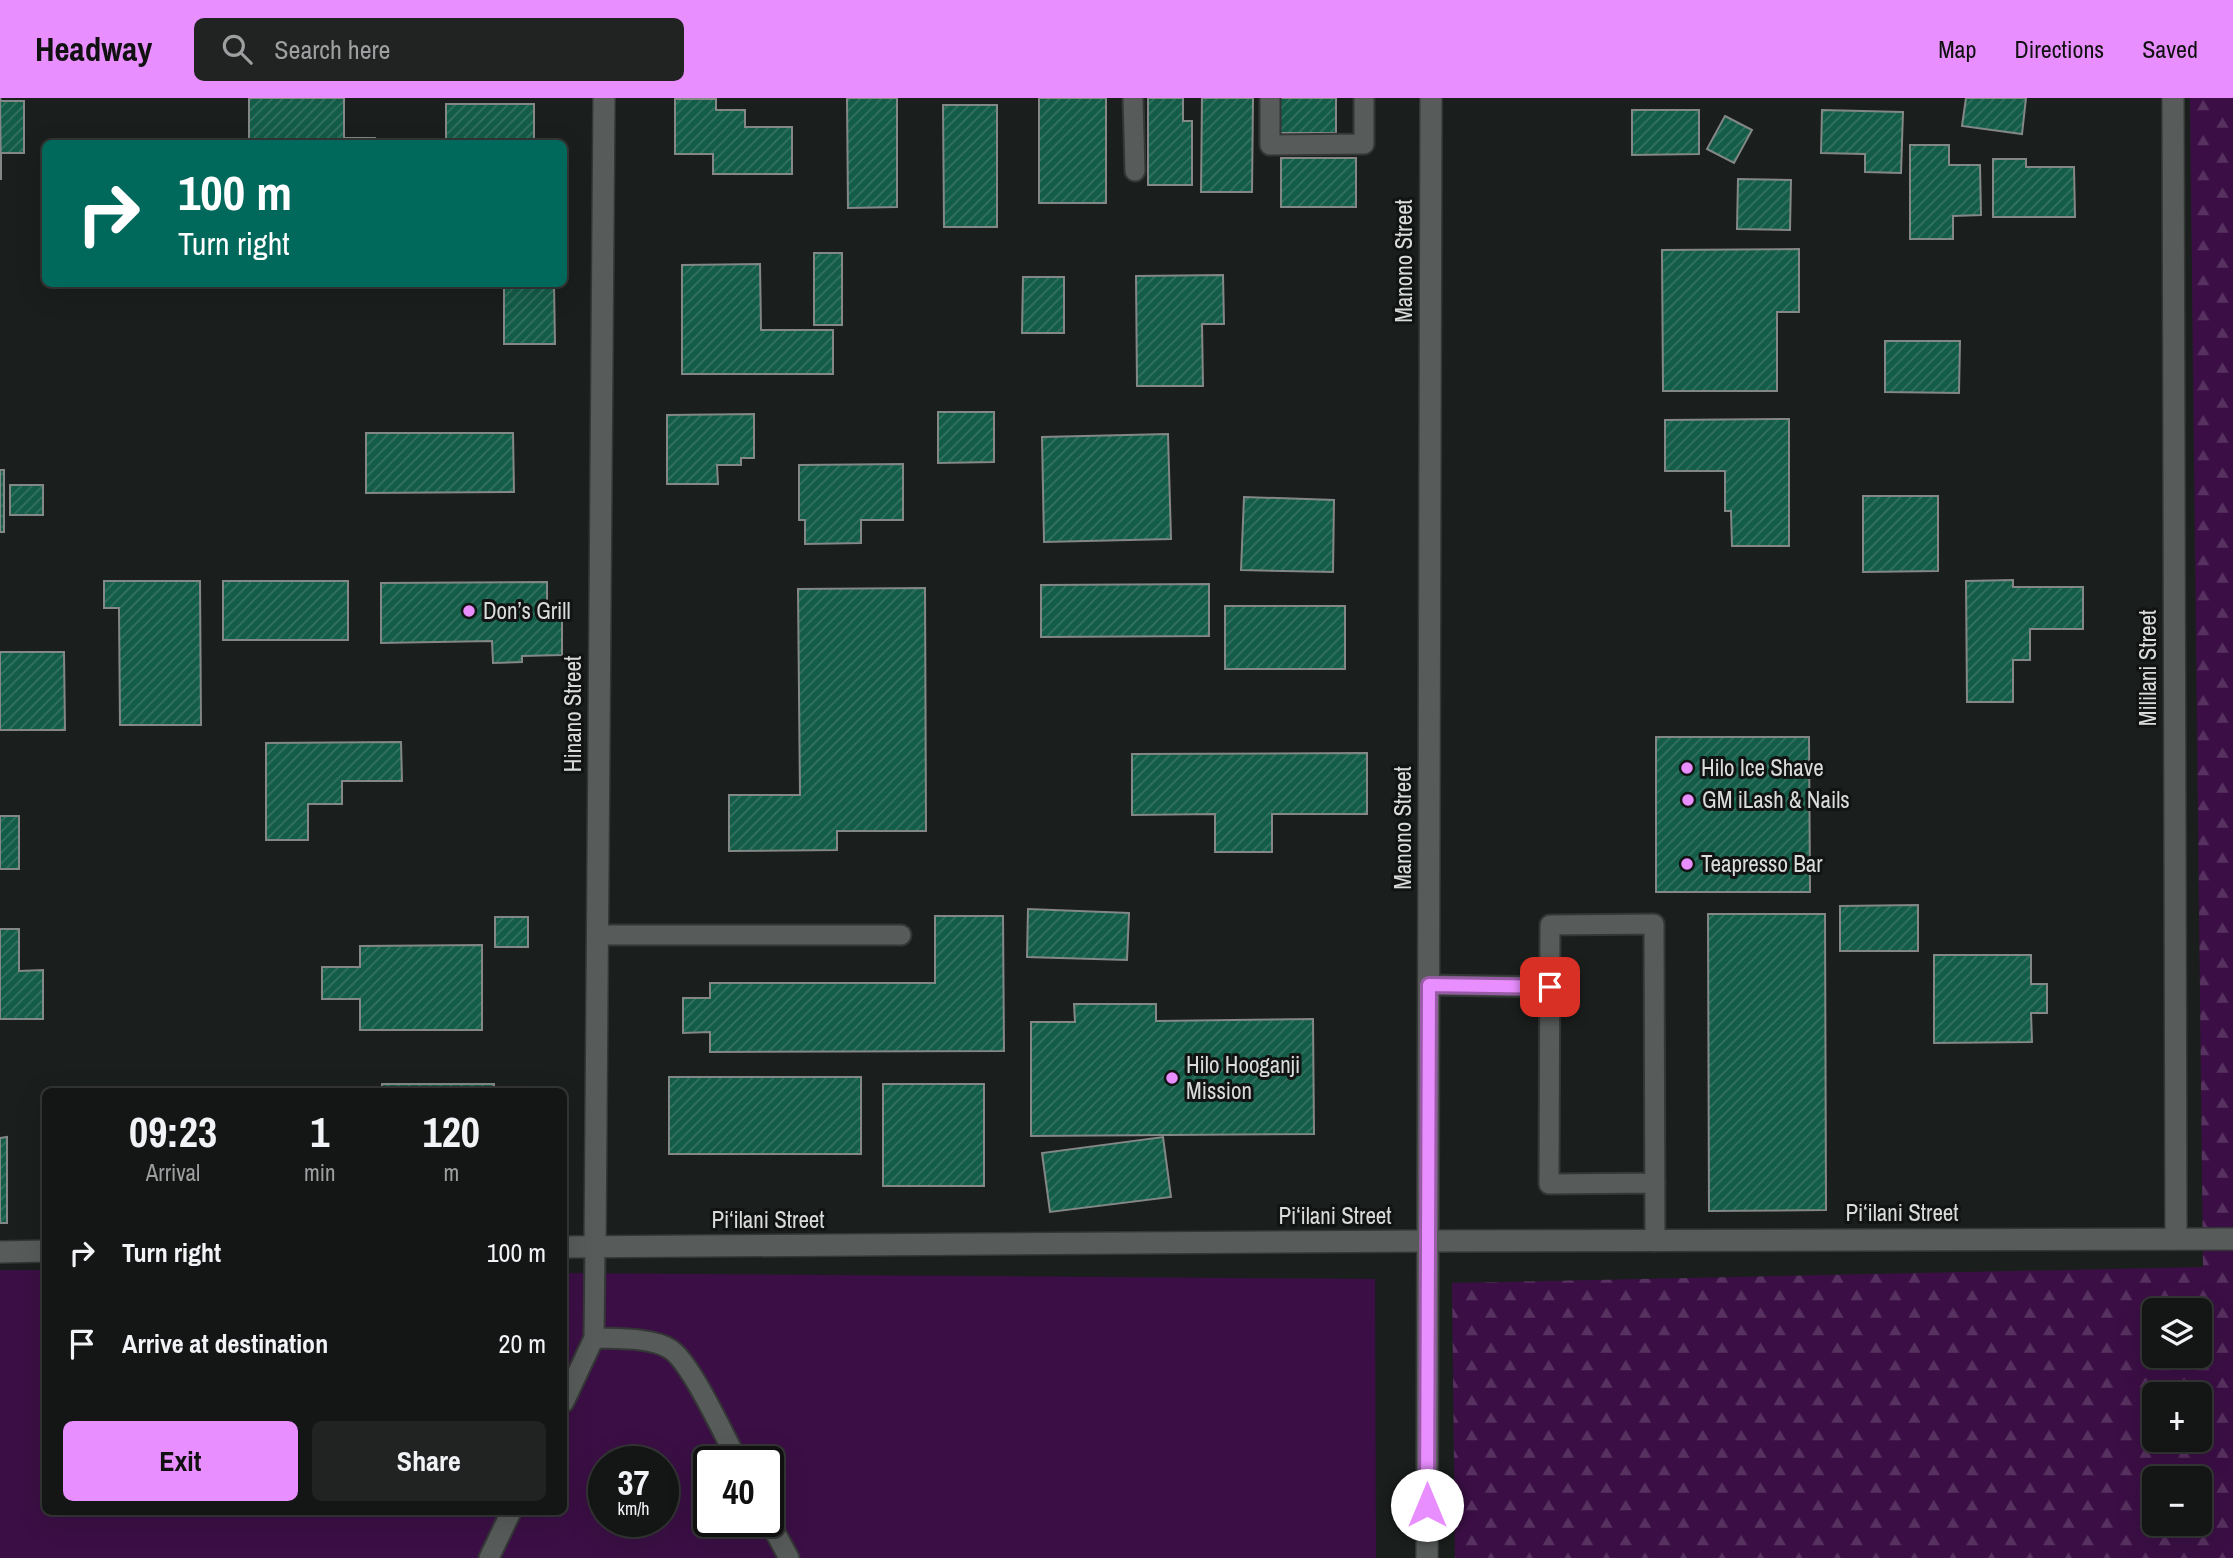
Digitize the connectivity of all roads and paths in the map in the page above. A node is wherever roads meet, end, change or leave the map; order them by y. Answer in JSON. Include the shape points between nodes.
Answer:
{"nodes":[{"id":1,"x":604,"y":98,"type":"edge"},
{"id":2,"x":1133,"y":98,"type":"edge"},
{"id":3,"x":1270,"y":98,"type":"edge"},
{"id":4,"x":1364,"y":98,"type":"edge"},
{"id":5,"x":1431,"y":98,"type":"edge"},
{"id":6,"x":2173,"y":98,"type":"edge"},
{"id":7,"x":1135,"y":171,"type":"dead end"},
{"id":8,"x":597,"y":935,"type":"junction"},
{"id":9,"x":901,"y":935,"type":"dead end"},
{"id":10,"x":1429,"y":985,"type":"junction"},
{"id":11,"x":1550,"y":987,"type":"junction"},
{"id":12,"x":1655,"y":1183,"type":"junction"},
{"id":13,"x":2176,"y":1239,"type":"junction"},
{"id":14,"x":2233,"y":1239,"type":"edge"},
{"id":15,"x":1428,"y":1241,"type":"junction"},
{"id":16,"x":1655,"y":1241,"type":"junction"},
{"id":17,"x":567,"y":1247,"type":"edge"},
{"id":18,"x":595,"y":1247,"type":"junction"},
{"id":19,"x":42,"y":1251,"type":"edge"},
{"id":20,"x":0,"y":1252,"type":"edge"},
{"id":21,"x":594,"y":1338,"type":"junction"},
{"id":22,"x":567,"y":1396,"type":"edge"},
{"id":23,"x":730,"y":1446,"type":"edge"},
{"id":24,"x":510,"y":1515,"type":"edge"},
{"id":25,"x":778,"y":1537,"type":"edge"},
{"id":26,"x":489,"y":1558,"type":"edge"},
{"id":27,"x":789,"y":1558,"type":"edge"},
{"id":28,"x":1427,"y":1558,"type":"edge"}],
"edges":[{"from":1,"to":8,"type":"street","name":"Hinano Street"},
{"from":2,"to":7,"type":"lane"},
{"from":3,"to":4,"type":"lane","via":[[1270,145],[1364,144]]},
{"from":5,"to":10,"type":"street","name":"Manono Street"},
{"from":6,"to":13,"type":"street","name":"Mililani Street"},
{"from":8,"to":9,"type":"lane"},
{"from":8,"to":18,"type":"street","name":"Hinano Street"},
{"from":10,"to":11,"type":"lane"},
{"from":10,"to":15,"type":"street","name":"Manono Street"},
{"from":11,"to":12,"type":"lane","via":[[1549,1184]]},
{"from":11,"to":12,"type":"lane","via":[[1550,925],[1654,923]]},
{"from":12,"to":16,"type":"lane"},
{"from":13,"to":14,"type":"street","name":"Pi‘ilani Street"},
{"from":13,"to":16,"type":"street","name":"Pi‘ilani Street"},
{"from":15,"to":16,"type":"street","name":"Pi‘ilani Street"},
{"from":15,"to":18,"type":"street","name":"Pi‘ilani Street"},
{"from":15,"to":28,"type":"street","name":"Manono Street"},
{"from":17,"to":18,"type":"street","name":"Pi‘ilani Street"},
{"from":18,"to":21,"type":"lane"},
{"from":19,"to":20,"type":"street"},
{"from":21,"to":22,"type":"lane"},
{"from":21,"to":23,"type":"lane","via":[[638,1340],[669,1348],[685,1362]]},
{"from":24,"to":26,"type":"lane"},
{"from":25,"to":27,"type":"lane"}]}
